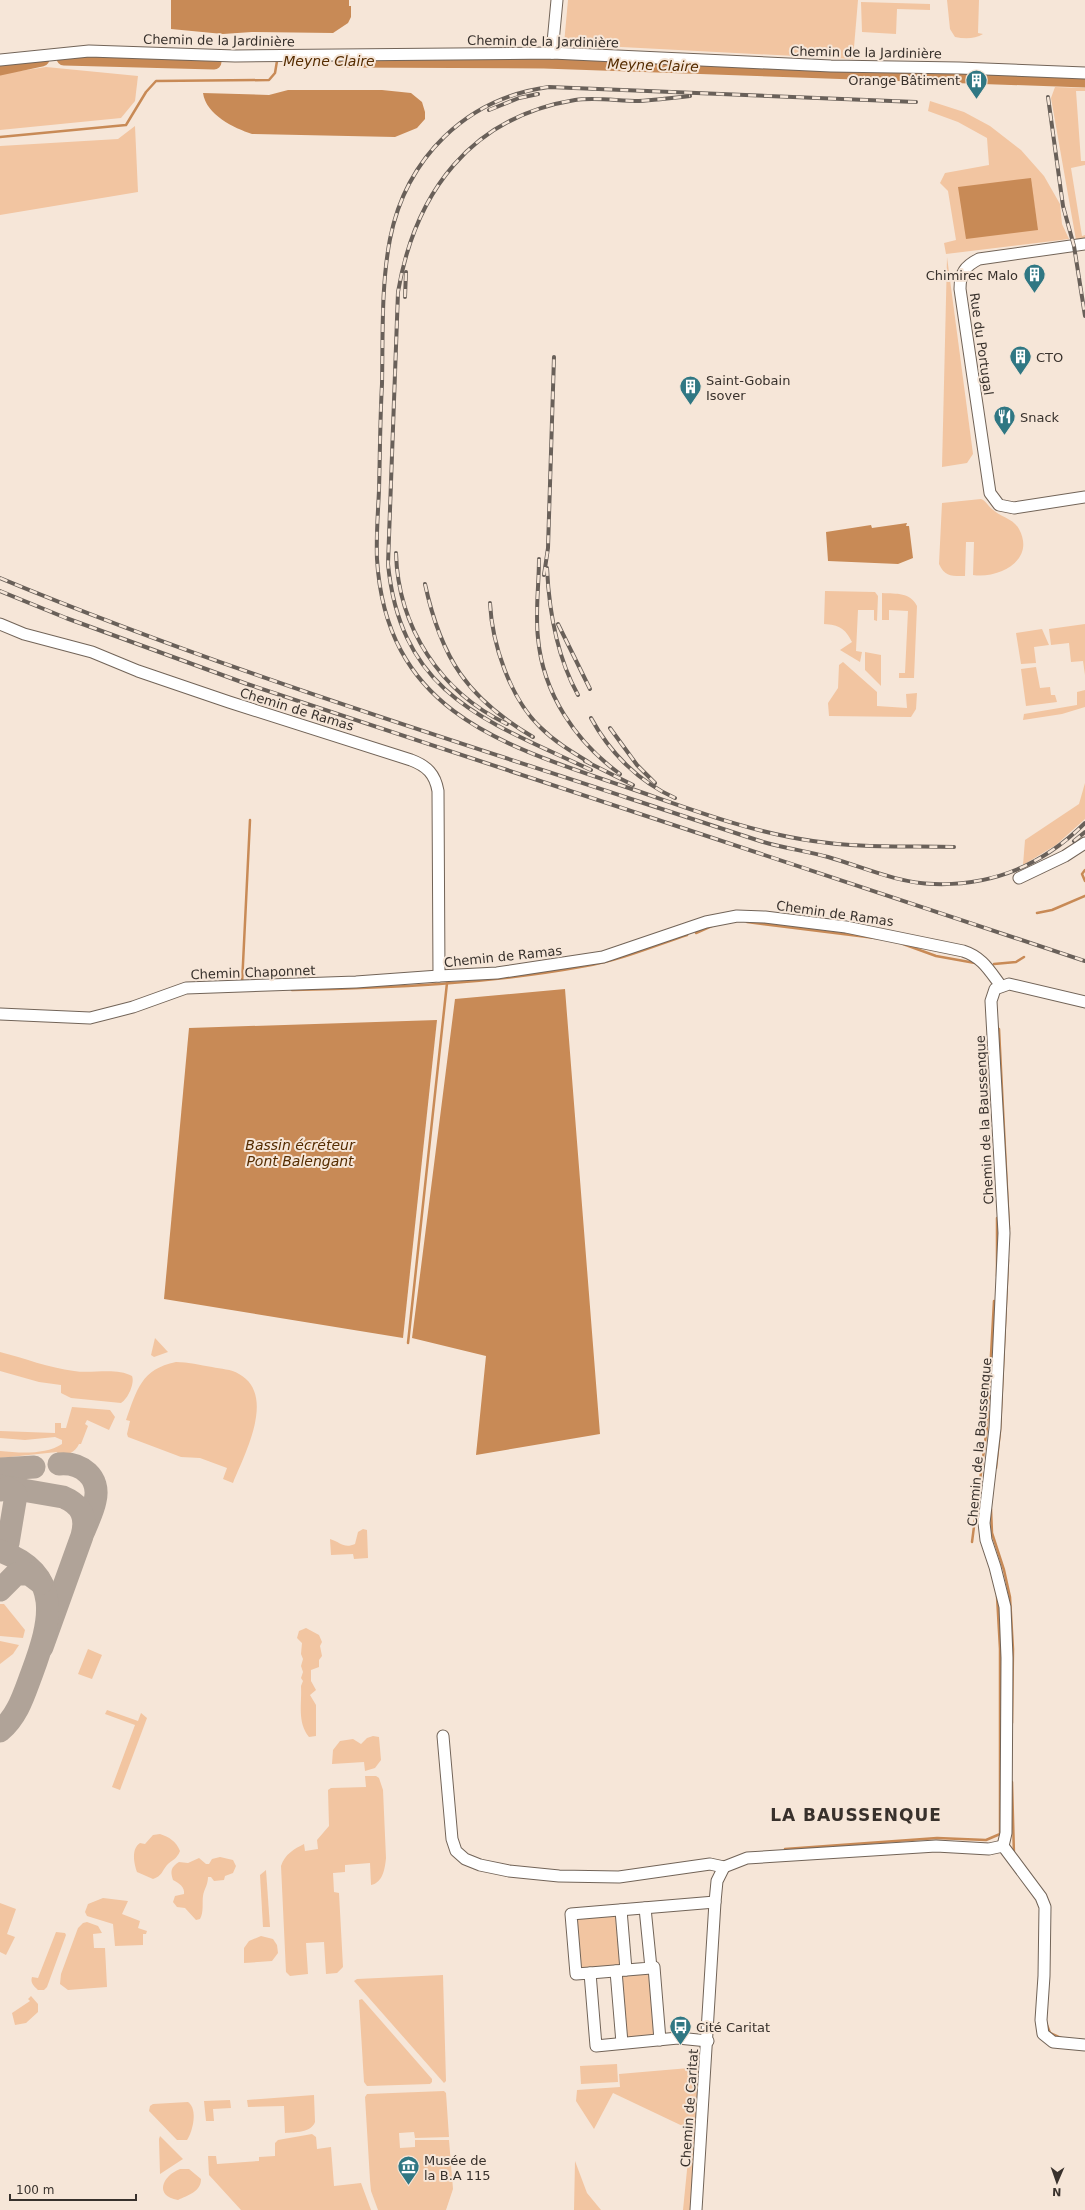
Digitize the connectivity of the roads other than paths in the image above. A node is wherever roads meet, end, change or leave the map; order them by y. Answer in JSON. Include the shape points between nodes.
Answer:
{"nodes":[{"id":1,"x":557,"y":0,"type":"edge"},
{"id":2,"x":552,"y":53,"type":"junction"},
{"id":3,"x":0,"y":60,"type":"edge"},
{"id":4,"x":1085,"y":73,"type":"edge"},
{"id":5,"x":1085,"y":244,"type":"edge"},
{"id":6,"x":1085,"y":497,"type":"edge"},
{"id":7,"x":0,"y":624,"type":"edge"},
{"id":8,"x":1085,"y":843,"type":"edge"},
{"id":9,"x":1019,"y":878,"type":"dead end"},
{"id":10,"x":439,"y":976,"type":"junction"},
{"id":11,"x":1001,"y":986,"type":"junction"},
{"id":12,"x":1085,"y":1002,"type":"edge"},
{"id":13,"x":0,"y":1014,"type":"edge"},
{"id":14,"x":443,"y":1736,"type":"dead end"},
{"id":15,"x":1003,"y":1846,"type":"junction"},
{"id":16,"x":724,"y":1867,"type":"junction"},
{"id":17,"x":715,"y":1902,"type":"junction"},
{"id":18,"x":645,"y":1908,"type":"junction"},
{"id":19,"x":621,"y":1910,"type":"junction"},
{"id":20,"x":651,"y":1968,"type":"junction"},
{"id":21,"x":621,"y":1970,"type":"junction"},
{"id":22,"x":590,"y":1973,"type":"junction"},
{"id":23,"x":660,"y":2040,"type":"junction"},
{"id":24,"x":708,"y":2041,"type":"junction"},
{"id":25,"x":622,"y":2044,"type":"junction"},
{"id":26,"x":1085,"y":2045,"type":"edge"},
{"id":27,"x":696,"y":2210,"type":"edge"}],
"edges":[{"from":1,"to":2,"type":"street"},
{"from":2,"to":3,"type":"street","name":"Chemin de la Jardinière","via":[[235,56],[89,51]]},
{"from":2,"to":4,"type":"street","name":"Chemin de la Jardinière","via":[[831,66]]},
{"from":5,"to":6,"type":"street","name":"Rue du Portugal","via":[[979,259],[963,270],[960,283],[990,493],[999,505],[1014,508]]},
{"from":7,"to":10,"type":"street","name":"Chemin de Ramas","via":[[24,634],[92,652],[138,671],[411,760],[428,768],[434,776],[438,791]]},
{"from":8,"to":9,"type":"street","via":[[1065,856]]},
{"from":10,"to":11,"type":"street","name":"Chemin de Ramas","via":[[497,973],[603,957],[706,922],[737,916],[846,926],[962,950],[984,962]]},
{"from":10,"to":13,"type":"street","name":"Chemin Chaponnet","via":[[356,982],[186,988],[133,1007],[90,1018]]},
{"from":11,"to":12,"type":"street","via":[[1020,986]]},
{"from":11,"to":15,"type":"street","name":"Chemin de la Baussenque","via":[[992,993],[991,1001],[1004,1233],[996,1421],[984,1523],[986,1540],[1005,1607],[1006,1825]]},
{"from":14,"to":16,"type":"street","via":[[452,1839],[456,1851],[465,1859],[509,1871],[589,1878],[619,1877],[710,1864]]},
{"from":15,"to":16,"type":"street","via":[[989,1849],[936,1846],[755,1858],[733,1862]]},
{"from":15,"to":26,"type":"street","via":[[1041,1897],[1045,1907],[1041,2020],[1043,2034],[1053,2042]]},
{"from":16,"to":17,"type":"street","name":"Chemin de Caritat","via":[[717,1881]]},
{"from":17,"to":18,"type":"street"},
{"from":17,"to":24,"type":"street","name":"Chemin de Caritat"},
{"from":18,"to":19,"type":"street"},
{"from":18,"to":20,"type":"street"},
{"from":19,"to":21,"type":"street"},
{"from":19,"to":22,"type":"street","via":[[571,1914],[576,1974]]},
{"from":20,"to":21,"type":"street"},
{"from":20,"to":23,"type":"street","via":[[654,1967]]},
{"from":21,"to":22,"type":"street"},
{"from":21,"to":25,"type":"street"},
{"from":22,"to":25,"type":"street","via":[[596,2046]]},
{"from":23,"to":24,"type":"street","via":[[678,2038]]},
{"from":23,"to":25,"type":"street"},
{"from":24,"to":27,"type":"street","name":"Chemin de Caritat"}]}
